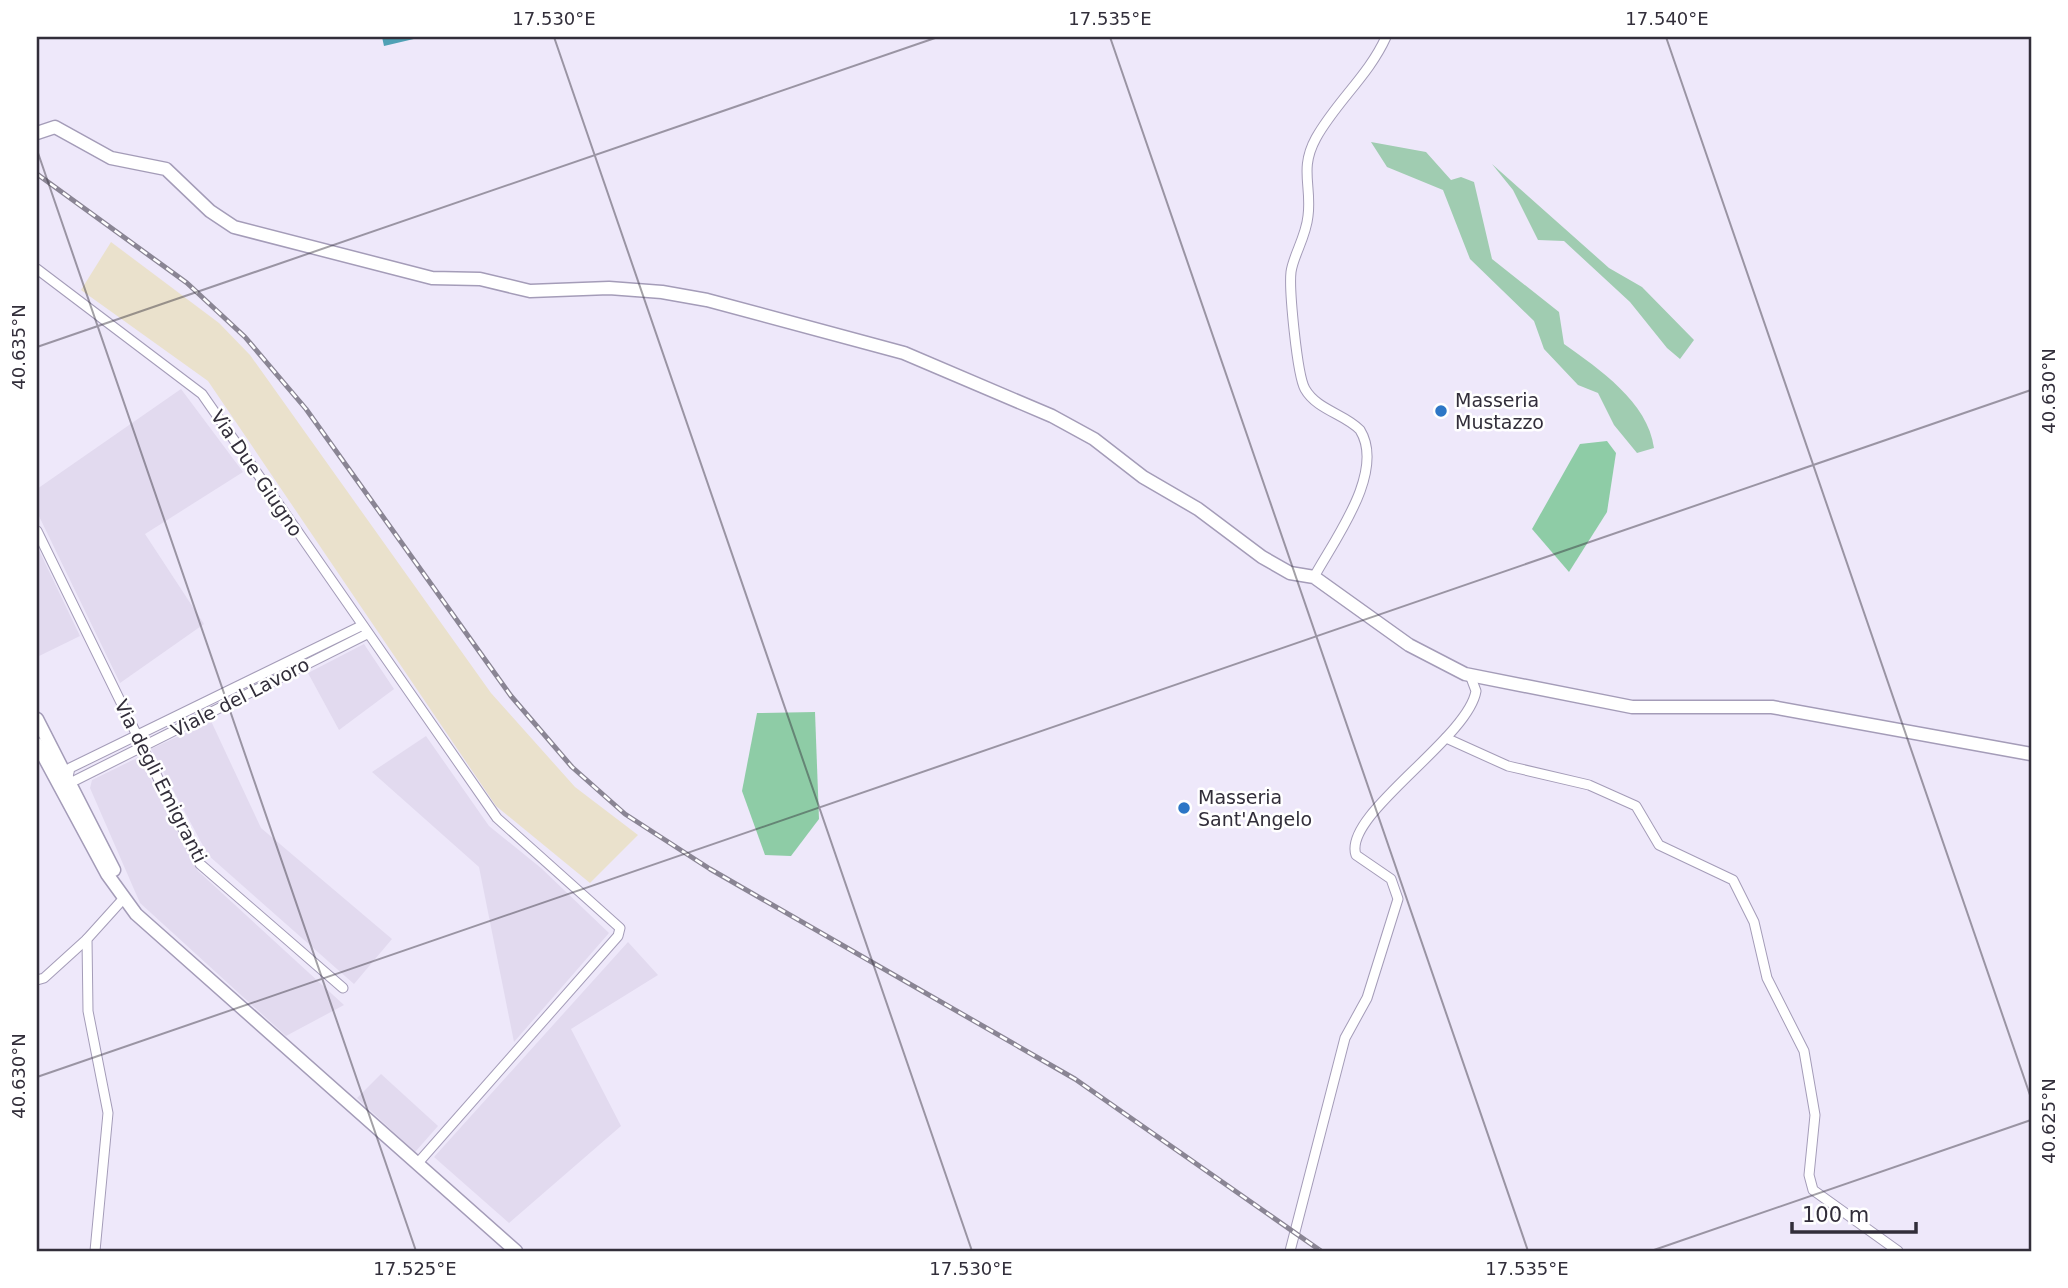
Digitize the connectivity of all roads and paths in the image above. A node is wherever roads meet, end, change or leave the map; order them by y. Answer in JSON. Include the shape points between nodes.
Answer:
{"nodes":[{"id":1,"x":1386,"y":37,"type":"edge"},
{"id":2,"x":37,"y":133,"type":"edge"},
{"id":3,"x":37,"y":269,"type":"edge"},
{"id":4,"x":37,"y":531,"type":"edge"},
{"id":5,"x":1314,"y":577,"type":"junction"},
{"id":6,"x":364,"y":630,"type":"junction"},
{"id":7,"x":1470,"y":675,"type":"junction"},
{"id":8,"x":37,"y":719,"type":"edge"},
{"id":9,"x":137,"y":735,"type":"junction"},
{"id":10,"x":37,"y":736,"type":"edge"},
{"id":11,"x":1446,"y":738,"type":"junction"},
{"id":12,"x":37,"y":744,"type":"edge"},
{"id":13,"x":142,"y":746,"type":"junction"},
{"id":14,"x":2031,"y":754,"type":"edge"},
{"id":15,"x":71,"y":774,"type":"junction"},
{"id":16,"x":87,"y":830,"type":"junction"},
{"id":17,"x":124,"y":898,"type":"junction"},
{"id":18,"x":136,"y":914,"type":"junction"},
{"id":19,"x":87,"y":939,"type":"junction"},
{"id":20,"x":37,"y":980,"type":"edge"},
{"id":21,"x":343,"y":988,"type":"dead end"},
{"id":22,"x":417,"y":1164,"type":"junction"},
{"id":23,"x":95,"y":1251,"type":"edge"},
{"id":24,"x":516,"y":1251,"type":"edge"},
{"id":25,"x":1290,"y":1251,"type":"edge"},
{"id":26,"x":1898,"y":1251,"type":"edge"}],
"edges":[{"from":1,"to":5,"type":"street","via":[[1311,150],[1305,177],[1309,213],[1291,271],[1297,354],[1306,390],[1360,430],[1368,456],[1363,486]]},
{"from":2,"to":5,"type":"street","via":[[55,127],[111,158],[166,169],[210,211],[253,234],[268,234],[432,278],[480,279],[530,291],[609,288],[707,300],[904,354],[1052,416],[1094,439],[1262,557],[1290,573]]},
{"from":3,"to":6,"type":"street","name":"Via Due Giugno","via":[[202,394]]},
{"from":4,"to":9,"type":"street","name":"Via degli Emigranti"},
{"from":5,"to":7,"type":"street","via":[[1409,645]]},
{"from":6,"to":9,"type":"street"},
{"from":6,"to":13,"type":"street","name":"Viale del Lavoro"},
{"from":6,"to":22,"type":"street","name":"Via Due Giugno","via":[[497,818],[620,928],[618,936]]},
{"from":7,"to":11,"type":"street","via":[[1475,697]]},
{"from":7,"to":14,"type":"street","via":[[1632,707],[1772,707]]},
{"from":8,"to":15,"type":"street"},
{"from":9,"to":13,"type":"street","name":"Via degli Emigranti"},
{"from":9,"to":15,"type":"street"},
{"from":10,"to":15,"type":"street","via":[[47,755]]},
{"from":11,"to":25,"type":"street","via":[[1377,808],[1355,843],[1356,855],[1391,879],[1398,899],[1367,999],[1345,1038]]},
{"from":11,"to":26,"type":"street","via":[[1508,765],[1589,785],[1636,806],[1658,845],[1733,880],[1754,922],[1767,978],[1804,1051],[1815,1115],[1809,1175],[1813,1190]]},
{"from":12,"to":16,"type":"street"},
{"from":13,"to":15,"type":"street","name":"Viale del Lavoro"},
{"from":13,"to":21,"type":"street","name":"Via degli Emigranti","via":[[200,864]]},
{"from":15,"to":16,"type":"street"},
{"from":16,"to":17,"type":"street"},
{"from":16,"to":18,"type":"street"},
{"from":17,"to":18,"type":"street"},
{"from":17,"to":19,"type":"street"},
{"from":18,"to":22,"type":"street"},
{"from":19,"to":20,"type":"street"},
{"from":19,"to":23,"type":"street","via":[[88,1011],[108,1113]]},
{"from":22,"to":24,"type":"street"}]}
